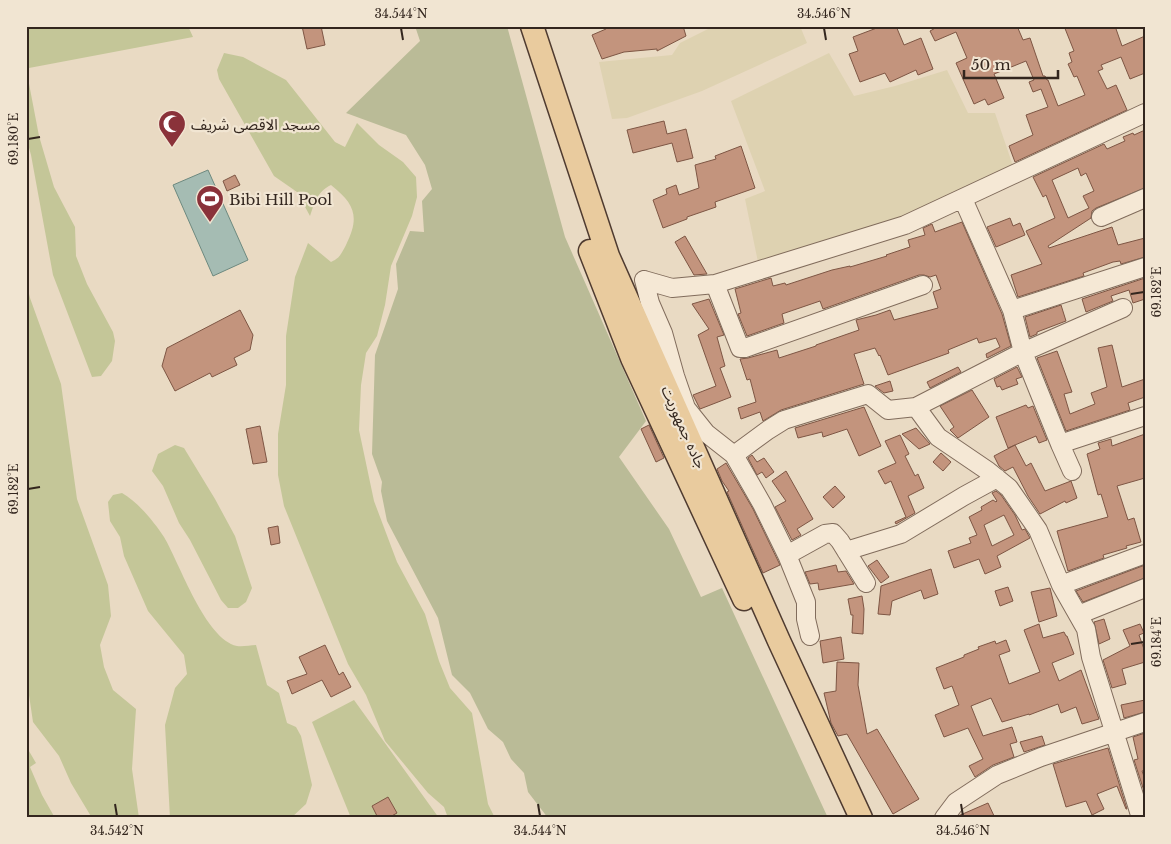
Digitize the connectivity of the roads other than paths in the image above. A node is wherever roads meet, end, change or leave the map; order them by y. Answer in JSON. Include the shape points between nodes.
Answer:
{"nodes":[{"id":1,"x":520,"y":26,"type":"edge"},
{"id":2,"x":532,"y":26,"type":"edge"},
{"id":3,"x":1145,"y":113,"type":"edge"},
{"id":4,"x":1145,"y":198,"type":"edge"},
{"id":5,"x":963,"y":199,"type":"junction"},
{"id":6,"x":1101,"y":216,"type":"dead end"},
{"id":7,"x":1145,"y":267,"type":"edge"},
{"id":8,"x":714,"y":284,"type":"junction"},
{"id":9,"x":923,"y":285,"type":"dead end"},
{"id":10,"x":1123,"y":308,"type":"dead end"},
{"id":11,"x":1012,"y":310,"type":"junction"},
{"id":12,"x":663,"y":333,"type":"junction"},
{"id":13,"x":650,"y":351,"type":"junction"},
{"id":14,"x":1023,"y":352,"type":"junction"},
{"id":15,"x":916,"y":407,"type":"junction"},
{"id":16,"x":1145,"y":416,"type":"edge"},
{"id":17,"x":1060,"y":444,"type":"junction"},
{"id":18,"x":734,"y":456,"type":"junction"},
{"id":19,"x":1072,"y":471,"type":"dead end"},
{"id":20,"x":996,"y":478,"type":"junction"},
{"id":21,"x":846,"y":551,"type":"junction"},
{"id":22,"x":1145,"y":554,"type":"edge"},
{"id":23,"x":787,"y":555,"type":"junction"},
{"id":24,"x":866,"y":583,"type":"dead end"},
{"id":25,"x":1061,"y":585,"type":"junction"},
{"id":26,"x":1145,"y":588,"type":"edge"},
{"id":27,"x":1078,"y":615,"type":"junction"},
{"id":28,"x":810,"y":636,"type":"dead end"},
{"id":29,"x":1145,"y":722,"type":"edge"},
{"id":30,"x":1115,"y":733,"type":"junction"},
{"id":31,"x":1141,"y":811,"type":"edge"},
{"id":32,"x":846,"y":818,"type":"edge"},
{"id":33,"x":861,"y":818,"type":"edge"},
{"id":34,"x":944,"y":818,"type":"edge"}],
"edges":[{"from":1,"to":32,"type":"main road","name":"جاده جمهوریت","via":[[593,259],[632,358]]},
{"from":2,"to":13,"type":"main road","name":"جاده جمهوریت","via":[[608,256]]},
{"from":3,"to":5,"type":"street"},
{"from":4,"to":6,"type":"street"},
{"from":5,"to":8,"type":"street","via":[[905,225]]},
{"from":5,"to":11,"type":"street"},
{"from":7,"to":11,"type":"street"},
{"from":8,"to":9,"type":"street","via":[[740,348]]},
{"from":8,"to":12,"type":"street","via":[[672,288],[644,280]]},
{"from":10,"to":14,"type":"street"},
{"from":11,"to":14,"type":"street"},
{"from":12,"to":13,"type":"street"},
{"from":12,"to":18,"type":"street","via":[[686,408],[706,433]]},
{"from":13,"to":33,"type":"main road","name":"جاده جمهوریت"},
{"from":14,"to":15,"type":"street"},
{"from":14,"to":17,"type":"street"},
{"from":15,"to":18,"type":"street","via":[[888,410],[868,394],[784,420]]},
{"from":15,"to":20,"type":"street","via":[[938,437]]},
{"from":16,"to":17,"type":"street"},
{"from":17,"to":19,"type":"street"},
{"from":18,"to":23,"type":"street"},
{"from":20,"to":21,"type":"street","via":[[901,534]]},
{"from":20,"to":25,"type":"street","via":[[1009,488],[1038,530]]},
{"from":21,"to":23,"type":"street","via":[[833,533]]},
{"from":21,"to":24,"type":"street"},
{"from":22,"to":25,"type":"street"},
{"from":23,"to":28,"type":"street","via":[[806,602]]},
{"from":25,"to":27,"type":"street"},
{"from":26,"to":27,"type":"street"},
{"from":27,"to":30,"type":"street","via":[[1086,630],[1091,657]]},
{"from":29,"to":30,"type":"street"},
{"from":30,"to":31,"type":"street"},
{"from":30,"to":34,"type":"street","via":[[997,774],[956,802]]}]}
